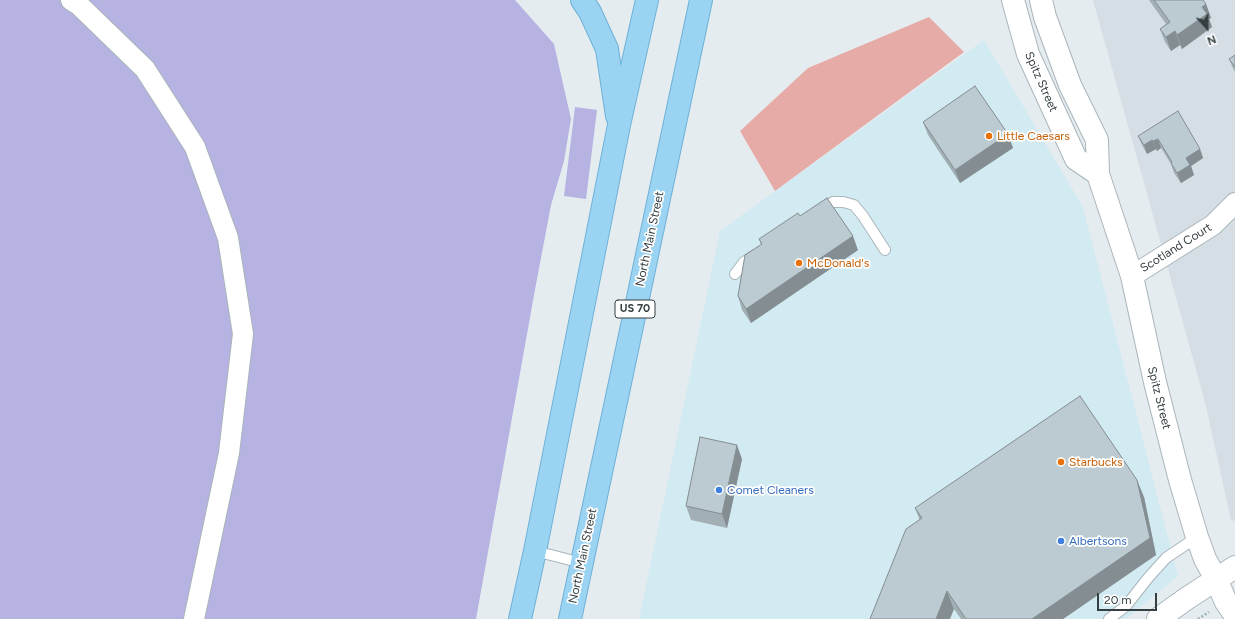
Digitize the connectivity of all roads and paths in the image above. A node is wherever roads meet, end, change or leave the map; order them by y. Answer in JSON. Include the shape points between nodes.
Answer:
{"nodes":[{"id":1,"x":71,"y":0,"type":"edge"},
{"id":2,"x":582,"y":0,"type":"edge"},
{"id":3,"x":647,"y":0,"type":"edge"},
{"id":4,"x":701,"y":0,"type":"edge"},
{"id":5,"x":1013,"y":0,"type":"edge"},
{"id":6,"x":1041,"y":0,"type":"edge"},
{"id":7,"x":619,"y":126,"type":"junction"},
{"id":8,"x":1098,"y":174,"type":"junction"},
{"id":9,"x":1235,"y":203,"type":"edge"},
{"id":10,"x":814,"y":215,"type":"edge"},
{"id":11,"x":763,"y":249,"type":"edge"},
{"id":12,"x":885,"y":250,"type":"dead end"},
{"id":13,"x":735,"y":274,"type":"dead end"},
{"id":14,"x":1132,"y":276,"type":"junction"},
{"id":15,"x":1197,"y":537,"type":"junction"},
{"id":16,"x":535,"y":551,"type":"junction"},
{"id":17,"x":582,"y":563,"type":"junction"},
{"id":18,"x":1235,"y":567,"type":"edge"},
{"id":19,"x":1216,"y":579,"type":"junction"},
{"id":20,"x":1235,"y":615,"type":"edge"},
{"id":21,"x":194,"y":619,"type":"edge"},
{"id":22,"x":520,"y":619,"type":"edge"},
{"id":23,"x":570,"y":619,"type":"edge"},
{"id":24,"x":1109,"y":619,"type":"edge"},
{"id":25,"x":1158,"y":619,"type":"edge"}],
"edges":[{"from":1,"to":21,"type":"street","via":[[145,69],[195,147],[228,238],[243,334],[229,453]]},
{"from":2,"to":7,"type":"main road","via":[[607,49]]},
{"from":3,"to":7,"type":"main road"},
{"from":4,"to":17,"type":"main road","name":"North Main Street","number":"US 70"},
{"from":5,"to":8,"type":"street","name":"Spitz Street","via":[[1028,54],[1076,159]]},
{"from":6,"to":8,"type":"street","name":"Spitz Street","via":[[1070,86],[1097,140]]},
{"from":7,"to":16,"type":"main road"},
{"from":8,"to":14,"type":"street","name":"Spitz Street"},
{"from":9,"to":14,"type":"street","name":"Scotland Court","via":[[1213,225]]},
{"from":10,"to":12,"type":"lane","via":[[833,202],[854,205]]},
{"from":11,"to":13,"type":"lane","via":[[744,262]]},
{"from":14,"to":15,"type":"street","name":"Spitz Street","via":[[1155,382]]},
{"from":15,"to":19,"type":"street","name":"Spitz Street"},
{"from":15,"to":24,"type":"lane","via":[[1166,558],[1126,606]]},
{"from":16,"to":17,"type":"lane"},
{"from":16,"to":22,"type":"main road"},
{"from":17,"to":23,"type":"main road","name":"North Main Street","number":"US 70"},
{"from":18,"to":19,"type":"street"},
{"from":19,"to":20,"type":"street","name":"Spitz Street"},
{"from":19,"to":25,"type":"street"}]}
